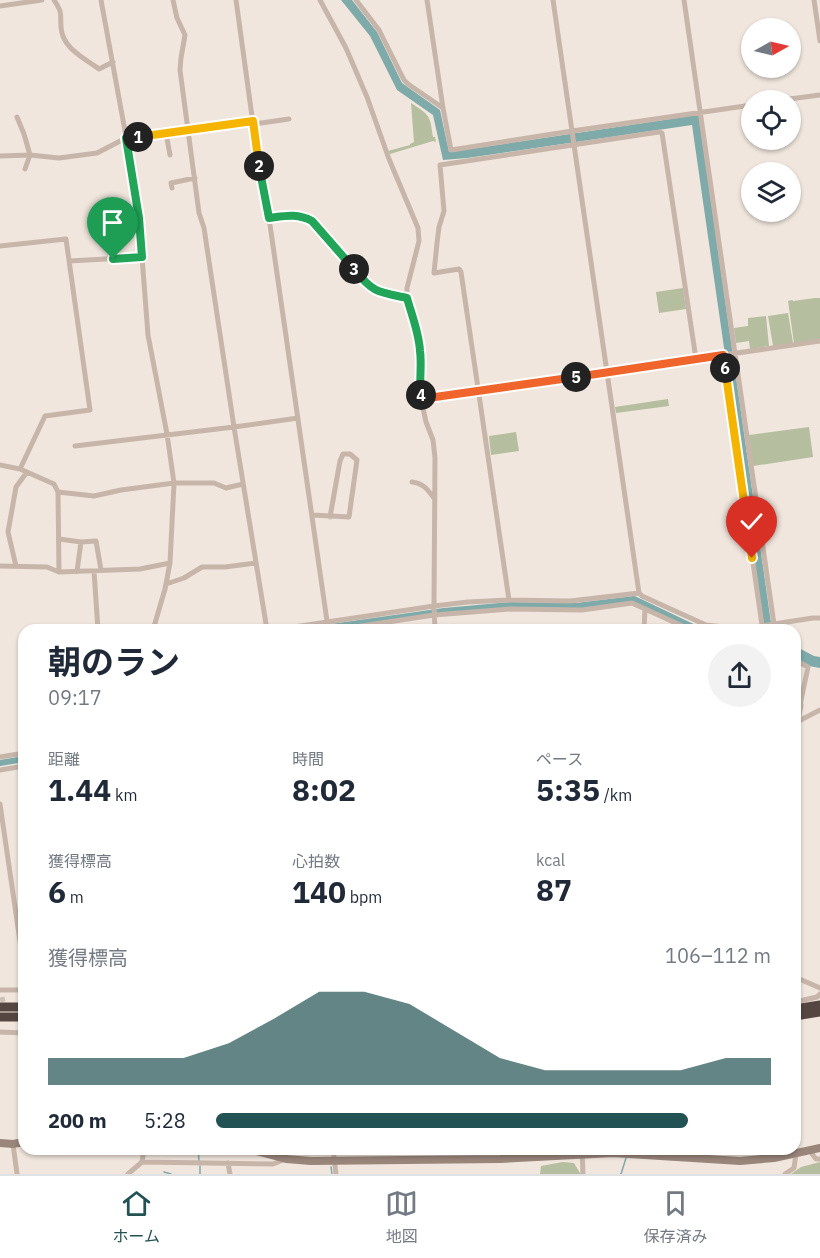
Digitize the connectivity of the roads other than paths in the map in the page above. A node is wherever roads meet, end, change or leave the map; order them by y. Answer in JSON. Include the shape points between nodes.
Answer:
{"nodes":[{"id":1,"x":42,"y":0,"type":"edge"},
{"id":2,"x":54,"y":0,"type":"edge"},
{"id":3,"x":101,"y":0,"type":"edge"},
{"id":4,"x":173,"y":0,"type":"edge"},
{"id":5,"x":236,"y":0,"type":"edge"},
{"id":6,"x":320,"y":0,"type":"edge"},
{"id":7,"x":356,"y":0,"type":"edge"},
{"id":8,"x":427,"y":0,"type":"edge"},
{"id":9,"x":554,"y":0,"type":"edge"},
{"id":10,"x":684,"y":0,"type":"edge"},
{"id":11,"x":814,"y":0,"type":"edge"},
{"id":12,"x":0,"y":6,"type":"edge"},
{"id":13,"x":820,"y":41,"type":"edge"},
{"id":14,"x":113,"y":62,"type":"junction"},
{"id":15,"x":820,"y":95,"type":"edge"},
{"id":16,"x":801,"y":98,"type":"edge"},
{"id":17,"x":741,"y":106,"type":"edge"},
{"id":18,"x":443,"y":108,"type":"junction"},
{"id":19,"x":700,"y":112,"type":"junction"},
{"id":20,"x":17,"y":117,"type":"dead end"},
{"id":21,"x":289,"y":119,"type":"dead end"},
{"id":22,"x":253,"y":123,"type":"junction"},
{"id":23,"x":188,"y":130,"type":"junction"},
{"id":24,"x":572,"y":130,"type":"junction"},
{"id":25,"x":166,"y":133,"type":"junction"},
{"id":26,"x":126,"y":138,"type":"junction"},
{"id":27,"x":574,"y":144,"type":"junction"},
{"id":28,"x":30,"y":155,"type":"junction"},
{"id":29,"x":170,"y":155,"type":"dead end"},
{"id":30,"x":0,"y":156,"type":"edge"},
{"id":31,"x":25,"y":169,"type":"dead end"},
{"id":32,"x":195,"y":178,"type":"junction"},
{"id":33,"x":172,"y":188,"type":"dead end"},
{"id":34,"x":269,"y":218,"type":"junction"},
{"id":35,"x":0,"y":246,"type":"edge"},
{"id":36,"x":142,"y":257,"type":"junction"},
{"id":37,"x":69,"y":261,"type":"junction"},
{"id":38,"x":407,"y":298,"type":"junction"},
{"id":39,"x":820,"y":341,"type":"edge"},
{"id":40,"x":735,"y":354,"type":"junction"},
{"id":41,"x":723,"y":355,"type":"junction"},
{"id":42,"x":696,"y":359,"type":"junction"},
{"id":43,"x":608,"y":373,"type":"junction"},
{"id":44,"x":479,"y":391,"type":"junction"},
{"id":45,"x":421,"y":399,"type":"junction"},
{"id":46,"x":298,"y":418,"type":"junction"},
{"id":47,"x":234,"y":427,"type":"junction"},
{"id":48,"x":167,"y":434,"type":"junction"},
{"id":49,"x":75,"y":446,"type":"dead end"},
{"id":50,"x":0,"y":465,"type":"edge"},
{"id":51,"x":20,"y":470,"type":"junction"},
{"id":52,"x":27,"y":472,"type":"junction"},
{"id":53,"x":412,"y":482,"type":"dead end"},
{"id":54,"x":174,"y":483,"type":"junction"},
{"id":55,"x":243,"y":484,"type":"junction"},
{"id":56,"x":58,"y":492,"type":"junction"},
{"id":57,"x":435,"y":499,"type":"junction"},
{"id":58,"x":312,"y":515,"type":"junction"},
{"id":59,"x":330,"y":517,"type":"junction"},
{"id":60,"x":59,"y":539,"type":"junction"},
{"id":61,"x":81,"y":542,"type":"junction"},
{"id":62,"x":170,"y":563,"type":"junction"},
{"id":63,"x":256,"y":563,"type":"junction"},
{"id":64,"x":0,"y":566,"type":"edge"},
{"id":65,"x":16,"y":566,"type":"junction"},
{"id":66,"x":101,"y":570,"type":"junction"},
{"id":67,"x":77,"y":571,"type":"junction"},
{"id":68,"x":94,"y":571,"type":"junction"},
{"id":69,"x":59,"y":572,"type":"junction"},
{"id":70,"x":166,"y":584,"type":"junction"},
{"id":71,"x":639,"y":593,"type":"junction"},
{"id":72,"x":509,"y":600,"type":"junction"},
{"id":73,"x":434,"y":606,"type":"junction"},
{"id":74,"x":645,"y":609,"type":"junction"},
{"id":75,"x":434,"y":615,"type":"junction"},
{"id":76,"x":820,"y":618,"type":"edge"},
{"id":77,"x":327,"y":621,"type":"junction"},
{"id":78,"x":98,"y":624,"type":"edge"},
{"id":79,"x":155,"y":624,"type":"edge"},
{"id":80,"x":266,"y":624,"type":"edge"},
{"id":81,"x":309,"y":624,"type":"edge"},
{"id":82,"x":386,"y":624,"type":"edge"},
{"id":83,"x":435,"y":624,"type":"edge"},
{"id":84,"x":644,"y":624,"type":"edge"},
{"id":85,"x":678,"y":624,"type":"edge"},
{"id":86,"x":704,"y":624,"type":"edge"},
{"id":87,"x":760,"y":624,"type":"edge"},
{"id":88,"x":774,"y":624,"type":"joint"},
{"id":89,"x":801,"y":663,"type":"edge"},
{"id":90,"x":801,"y":700,"type":"edge"},
{"id":91,"x":820,"y":710,"type":"edge"},
{"id":92,"x":801,"y":720,"type":"edge"},
{"id":93,"x":18,"y":754,"type":"edge"},
{"id":94,"x":0,"y":757,"type":"edge"},
{"id":95,"x":18,"y":767,"type":"edge"},
{"id":96,"x":0,"y":770,"type":"edge"},
{"id":97,"x":0,"y":804,"type":"edge"},
{"id":98,"x":18,"y":928,"type":"edge"},
{"id":99,"x":801,"y":980,"type":"edge"},
{"id":100,"x":820,"y":988,"type":"edge"},
{"id":101,"x":18,"y":991,"type":"edge"},
{"id":102,"x":1,"y":992,"type":"edge"},
{"id":103,"x":820,"y":994,"type":"edge"},
{"id":104,"x":801,"y":1001,"type":"edge"},
{"id":105,"x":820,"y":1005,"type":"edge"},
{"id":106,"x":0,"y":1007,"type":"edge"},
{"id":107,"x":18,"y":1007,"type":"edge"},
{"id":108,"x":801,"y":1008,"type":"edge"},
{"id":109,"x":820,"y":1012,"type":"edge"},
{"id":110,"x":801,"y":1015,"type":"edge"},
{"id":111,"x":4,"y":1019,"type":"edge"},
{"id":112,"x":0,"y":1032,"type":"edge"},
{"id":113,"x":11,"y":1032,"type":"junction"},
{"id":114,"x":18,"y":1033,"type":"edge"},
{"id":115,"x":0,"y":1143,"type":"edge"},
{"id":116,"x":18,"y":1143,"type":"edge"},
{"id":117,"x":13,"y":1144,"type":"junction"},
{"id":118,"x":820,"y":1148,"type":"edge"},
{"id":119,"x":809,"y":1150,"type":"junction"},
{"id":120,"x":801,"y":1152,"type":"edge"},
{"id":121,"x":143,"y":1155,"type":"edge"},
{"id":122,"x":271,"y":1155,"type":"edge"},
{"id":123,"x":334,"y":1155,"type":"edge"},
{"id":124,"x":547,"y":1155,"type":"edge"},
{"id":125,"x":583,"y":1155,"type":"edge"},
{"id":126,"x":645,"y":1155,"type":"edge"},
{"id":127,"x":790,"y":1155,"type":"edge"},
{"id":128,"x":796,"y":1155,"type":"edge"},
{"id":129,"x":286,"y":1159,"type":"junction"},
{"id":130,"x":820,"y":1159,"type":"edge"},
{"id":131,"x":335,"y":1160,"type":"junction"},
{"id":132,"x":142,"y":1162,"type":"junction"},
{"id":133,"x":228,"y":1163,"type":"junction"},
{"id":134,"x":17,"y":1174,"type":"edge"},
{"id":135,"x":128,"y":1174,"type":"edge"},
{"id":136,"x":230,"y":1174,"type":"edge"},
{"id":137,"x":336,"y":1174,"type":"edge"},
{"id":138,"x":583,"y":1174,"type":"edge"},
{"id":139,"x":785,"y":1174,"type":"edge"}],
"edges":[{"from":1,"to":12,"type":"street"},
{"from":2,"to":14,"type":"street","via":[[61,12],[66,44],[99,69]]},
{"from":3,"to":14,"type":"street"},
{"from":4,"to":23,"type":"street","via":[[185,35],[180,70]]},
{"from":5,"to":22,"type":"street"},
{"from":6,"to":38,"type":"street","via":[[346,48],[418,228],[419,241]]},
{"from":7,"to":18,"type":"street","via":[[379,30],[404,80]]},
{"from":8,"to":18,"type":"street"},
{"from":9,"to":24,"type":"street"},
{"from":10,"to":19,"type":"street"},
{"from":11,"to":13,"type":"street"},
{"from":14,"to":26,"type":"street"},
{"from":15,"to":16,"type":"street"},
{"from":17,"to":19,"type":"street"},
{"from":18,"to":24,"type":"street","via":[[452,150]]},
{"from":19,"to":24,"type":"street"},
{"from":19,"to":40,"type":"street"},
{"from":20,"to":28,"type":"street"},
{"from":21,"to":22,"type":"street"},
{"from":22,"to":23,"type":"street"},
{"from":22,"to":34,"type":"street"},
{"from":23,"to":25,"type":"street"},
{"from":23,"to":32,"type":"street"},
{"from":24,"to":27,"type":"street"},
{"from":25,"to":26,"type":"street"},
{"from":25,"to":29,"type":"street"},
{"from":26,"to":28,"type":"street","via":[[98,153],[59,158]]},
{"from":26,"to":36,"type":"street"},
{"from":27,"to":42,"type":"street","via":[[659,132],[663,135]]},
{"from":27,"to":43,"type":"street"},
{"from":27,"to":44,"type":"street","via":[[440,165],[445,207],[434,273],[459,269],[462,272]]},
{"from":28,"to":30,"type":"street"},
{"from":28,"to":31,"type":"street"},
{"from":32,"to":33,"type":"street","via":[[171,183]]},
{"from":32,"to":47,"type":"street"},
{"from":34,"to":38,"type":"street","via":[[295,215],[312,221],[372,289]]},
{"from":34,"to":46,"type":"street"},
{"from":35,"to":37,"type":"street","via":[[66,239]]},
{"from":36,"to":37,"type":"street"},
{"from":36,"to":48,"type":"street","via":[[148,335]]},
{"from":37,"to":51,"type":"street","via":[[90,410],[45,416]]},
{"from":38,"to":45,"type":"street","via":[[420,344]]},
{"from":39,"to":40,"type":"street"},
{"from":40,"to":41,"type":"street"},
{"from":40,"to":88,"type":"street"},
{"from":41,"to":42,"type":"street"},
{"from":41,"to":87,"type":"street"},
{"from":42,"to":43,"type":"street"},
{"from":43,"to":44,"type":"street"},
{"from":43,"to":71,"type":"street"},
{"from":44,"to":45,"type":"street"},
{"from":44,"to":72,"type":"street"},
{"from":45,"to":57,"type":"street","via":[[433,440]]},
{"from":46,"to":47,"type":"street"},
{"from":46,"to":58,"type":"street"},
{"from":47,"to":48,"type":"street"},
{"from":47,"to":55,"type":"street"},
{"from":48,"to":49,"type":"street"},
{"from":48,"to":54,"type":"street"},
{"from":50,"to":51,"type":"street"},
{"from":51,"to":52,"type":"street"},
{"from":52,"to":56,"type":"street","via":[[54,484]]},
{"from":52,"to":65,"type":"street","via":[[16,487],[8,532]]},
{"from":53,"to":57,"type":"street","via":[[419,483]]},
{"from":54,"to":55,"type":"street","via":[[214,483],[226,488]]},
{"from":54,"to":56,"type":"street","via":[[94,496]]},
{"from":54,"to":62,"type":"street"},
{"from":55,"to":63,"type":"street"},
{"from":56,"to":60,"type":"street"},
{"from":57,"to":73,"type":"street"},
{"from":58,"to":59,"type":"street"},
{"from":58,"to":77,"type":"street"},
{"from":59,"to":59,"type":"street","via":[[349,518],[357,460],[350,454],[343,454],[340,461]]},
{"from":60,"to":61,"type":"street"},
{"from":60,"to":69,"type":"street"},
{"from":61,"to":66,"type":"street","via":[[96,541]]},
{"from":61,"to":67,"type":"street"},
{"from":62,"to":66,"type":"street"},
{"from":62,"to":70,"type":"street"},
{"from":63,"to":70,"type":"street","via":[[202,567]]},
{"from":63,"to":80,"type":"street"},
{"from":64,"to":65,"type":"street"},
{"from":65,"to":69,"type":"street","via":[[47,567]]},
{"from":66,"to":68,"type":"street"},
{"from":67,"to":68,"type":"street"},
{"from":67,"to":69,"type":"street"},
{"from":68,"to":78,"type":"street"},
{"from":70,"to":79,"type":"street"},
{"from":71,"to":72,"type":"street","via":[[570,601]]},
{"from":71,"to":86,"type":"street"},
{"from":72,"to":73,"type":"street"},
{"from":73,"to":75,"type":"street"},
{"from":73,"to":77,"type":"street"},
{"from":74,"to":75,"type":"street","via":[[632,603],[582,610],[511,609]]},
{"from":74,"to":84,"type":"street"},
{"from":74,"to":85,"type":"street"},
{"from":75,"to":82,"type":"street"},
{"from":75,"to":83,"type":"street"},
{"from":76,"to":88,"type":"street"},
{"from":77,"to":81,"type":"street"},
{"from":89,"to":90,"type":"street","via":[[808,667]]},
{"from":91,"to":92,"type":"street"},
{"from":93,"to":94,"type":"street"},
{"from":95,"to":96,"type":"street"},
{"from":97,"to":98,"type":"street"},
{"from":99,"to":100,"type":"street"},
{"from":101,"to":102,"type":"street"},
{"from":103,"to":104,"type":"street"},
{"from":105,"to":108,"type":"highway"},
{"from":106,"to":107,"type":"highway"},
{"from":109,"to":110,"type":"highway"},
{"from":111,"to":113,"type":"street"},
{"from":112,"to":113,"type":"street"},
{"from":113,"to":114,"type":"street"},
{"from":115,"to":117,"type":"main road"},
{"from":116,"to":117,"type":"main road"},
{"from":117,"to":134,"type":"street"},
{"from":118,"to":119,"type":"main road"},
{"from":119,"to":120,"type":"main road"},
{"from":119,"to":130,"type":"street"},
{"from":121,"to":132,"type":"street"},
{"from":122,"to":129,"type":"main road"},
{"from":123,"to":131,"type":"street"},
{"from":124,"to":131,"type":"main road"},
{"from":125,"to":138,"type":"street"},
{"from":126,"to":127,"type":"main road","via":[[740,1161]]},
{"from":128,"to":139,"type":"street","via":[[794,1168]]},
{"from":129,"to":131,"type":"main road"},
{"from":129,"to":133,"type":"street","via":[[273,1164]]},
{"from":131,"to":137,"type":"street"},
{"from":132,"to":133,"type":"street"},
{"from":132,"to":135,"type":"street"},
{"from":133,"to":136,"type":"street"}]}
